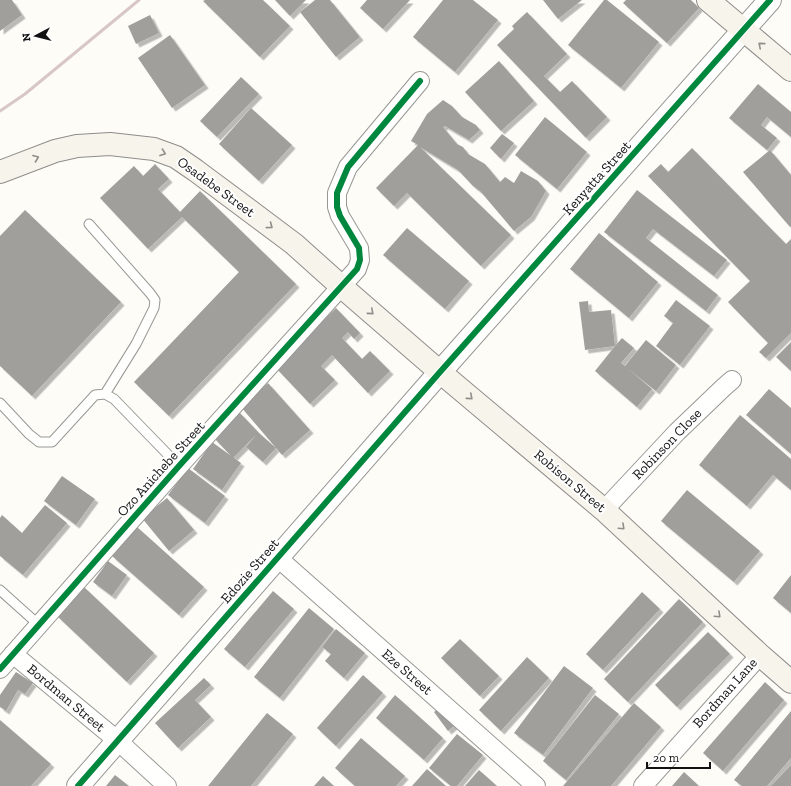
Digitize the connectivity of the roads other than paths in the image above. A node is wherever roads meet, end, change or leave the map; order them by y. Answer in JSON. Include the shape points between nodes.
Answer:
{"nodes":[{"id":1,"x":708,"y":0,"type":"edge"},
{"id":2,"x":770,"y":0,"type":"edge"},
{"id":3,"x":744,"y":30,"type":"junction"},
{"id":4,"x":791,"y":70,"type":"edge"},
{"id":5,"x":420,"y":81,"type":"dead end"},
{"id":6,"x":0,"y":172,"type":"edge"},
{"id":7,"x":89,"y":224,"type":"dead end"},
{"id":8,"x":342,"y":287,"type":"junction"},
{"id":9,"x":440,"y":372,"type":"junction"},
{"id":10,"x":732,"y":380,"type":"dead end"},
{"id":11,"x":104,"y":394,"type":"junction"},
{"id":12,"x":0,"y":403,"type":"edge"},
{"id":13,"x":179,"y":466,"type":"junction"},
{"id":14,"x":604,"y":510,"type":"junction"},
{"id":15,"x":278,"y":558,"type":"junction"},
{"id":16,"x":0,"y":590,"type":"edge"},
{"id":17,"x":39,"y":625,"type":"junction"},
{"id":18,"x":13,"y":654,"type":"junction"},
{"id":19,"x":760,"y":655,"type":"junction"},
{"id":20,"x":0,"y":669,"type":"edge"},
{"id":21,"x":791,"y":682,"type":"edge"},
{"id":22,"x":118,"y":741,"type":"junction"},
{"id":23,"x":78,"y":786,"type":"edge"},
{"id":24,"x":167,"y":786,"type":"edge"},
{"id":25,"x":536,"y":786,"type":"edge"},
{"id":26,"x":643,"y":786,"type":"edge"}],
"edges":[{"from":1,"to":3,"type":"main road"},
{"from":2,"to":3,"type":"street","name":"Kenyatta Street"},
{"from":4,"to":3,"type":"main road","one_way":true},
{"from":3,"to":9,"type":"street","name":"Kenyatta Street"},
{"from":5,"to":8,"type":"street","name":"Ozo Anichebe Street","via":[[348,167],[337,193],[340,216],[359,248],[360,260],[357,269]]},
{"from":6,"to":8,"type":"main road","name":"Osadebe Street","one_way":true,"via":[[55,151],[77,146],[110,144],[154,150],[176,157],[294,244]]},
{"from":7,"to":11,"type":"lane","via":[[154,300],[154,308],[136,344]]},
{"from":8,"to":9,"type":"main road","name":"Robison Street","one_way":true},
{"from":8,"to":13,"type":"street","name":"Ozo Anichebe Street"},
{"from":9,"to":14,"type":"main road","name":"Robison Street","one_way":true},
{"from":9,"to":15,"type":"street","name":"Edozie Street"},
{"from":10,"to":14,"type":"street","name":"Robinson Close","via":[[677,432]]},
{"from":11,"to":12,"type":"lane","via":[[95,395],[52,442],[39,442]]},
{"from":11,"to":13,"type":"lane","via":[[114,398]]},
{"from":13,"to":17,"type":"street","name":"Ozo Anichebe Street"},
{"from":14,"to":19,"type":"main road","name":"Robison Street","one_way":true},
{"from":15,"to":22,"type":"street","name":"Edozie Street"},
{"from":15,"to":25,"type":"street","name":"Eze Street"},
{"from":16,"to":17,"type":"lane"},
{"from":17,"to":18,"type":"street","name":"Ozo Anichebe Street"},
{"from":18,"to":20,"type":"street","name":"Ozo Anichebe Street"},
{"from":18,"to":22,"type":"street","name":"Bordman Street"},
{"from":19,"to":21,"type":"main road","name":"Robison Street"},
{"from":19,"to":26,"type":"street","name":"Bordman Lane"},
{"from":22,"to":23,"type":"street","name":"Edozie Street"},
{"from":22,"to":24,"type":"street","name":"Bordman Street"}]}
